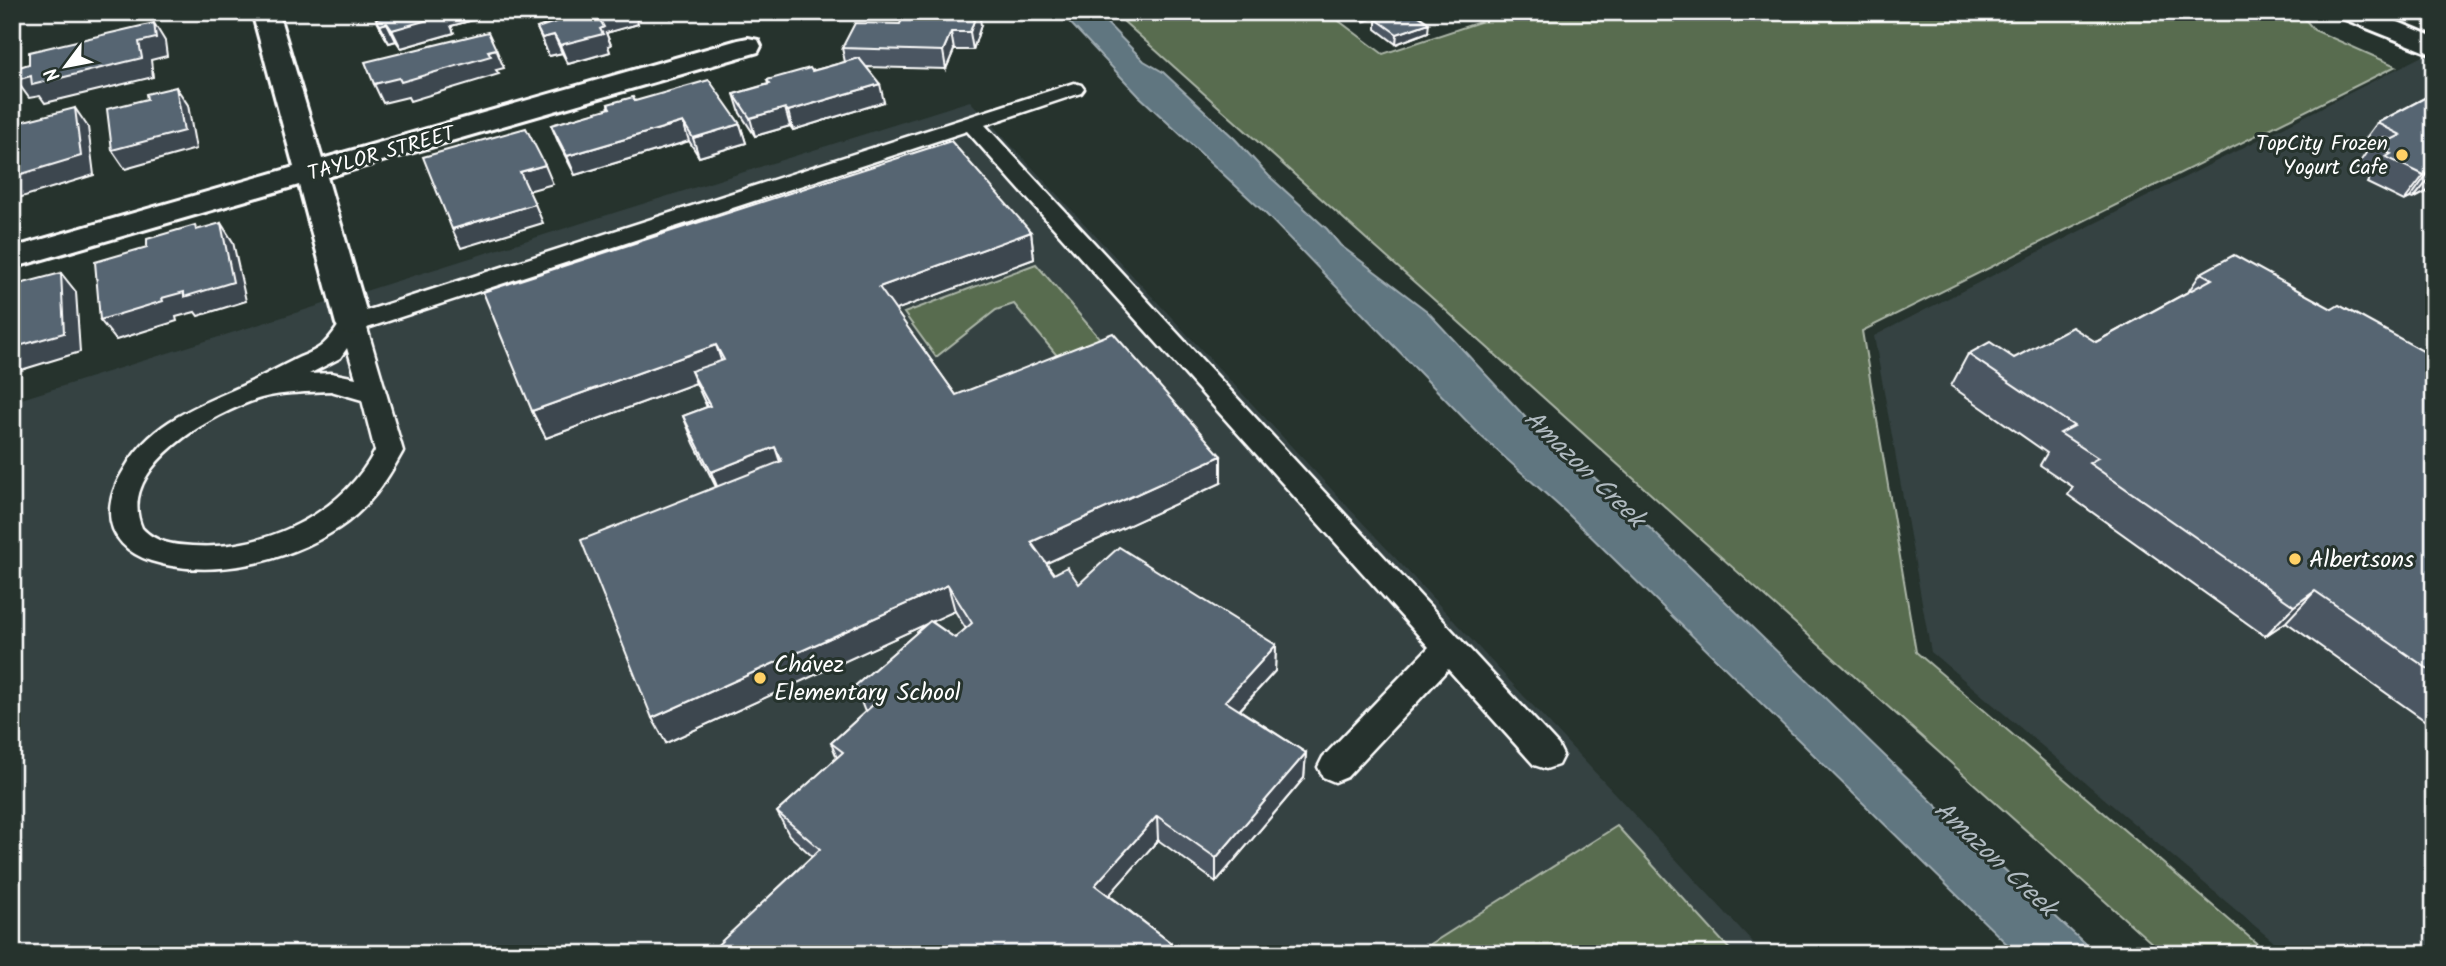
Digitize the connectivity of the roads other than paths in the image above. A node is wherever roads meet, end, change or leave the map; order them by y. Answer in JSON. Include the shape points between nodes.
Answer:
{"nodes":[{"id":1,"x":265,"y":12,"type":"edge"},
{"id":2,"x":2351,"y":12,"type":"edge"},
{"id":3,"x":748,"y":46,"type":"dead end"},
{"id":4,"x":2434,"y":47,"type":"edge"},
{"id":5,"x":1074,"y":89,"type":"dead end"},
{"id":6,"x":972,"y":123,"type":"junction"},
{"id":7,"x":310,"y":174,"type":"junction"},
{"id":8,"x":12,"y":258,"type":"edge"},
{"id":9,"x":353,"y":324,"type":"junction"},
{"id":10,"x":252,"y":392,"type":"junction"},
{"id":11,"x":374,"y":395,"type":"junction"},
{"id":12,"x":1448,"y":648,"type":"junction"},
{"id":13,"x":1546,"y":755,"type":"dead end"},
{"id":14,"x":1335,"y":767,"type":"dead end"}],
"edges":[{"from":1,"to":7,"type":"street"},
{"from":2,"to":4,"type":"street"},
{"from":3,"to":7,"type":"street","name":"TAYLOR STREET"},
{"from":5,"to":6,"type":"lane"},
{"from":6,"to":9,"type":"lane"},
{"from":6,"to":12,"type":"lane"},
{"from":7,"to":8,"type":"street","name":"TAYLOR STREET"},
{"from":7,"to":9,"type":"street"},
{"from":9,"to":10,"type":"lane","via":[[331,352]]},
{"from":9,"to":11,"type":"lane"},
{"from":10,"to":11,"type":"lane","via":[[292,383],[331,382]]},
{"from":10,"to":11,"type":"lane","via":[[175,431],[146,458],[127,486],[122,514],[132,537],[157,553],[196,559],[253,552],[311,530],[369,487],[384,463],[387,439]]},
{"from":12,"to":13,"type":"lane"},
{"from":12,"to":14,"type":"lane"}]}
